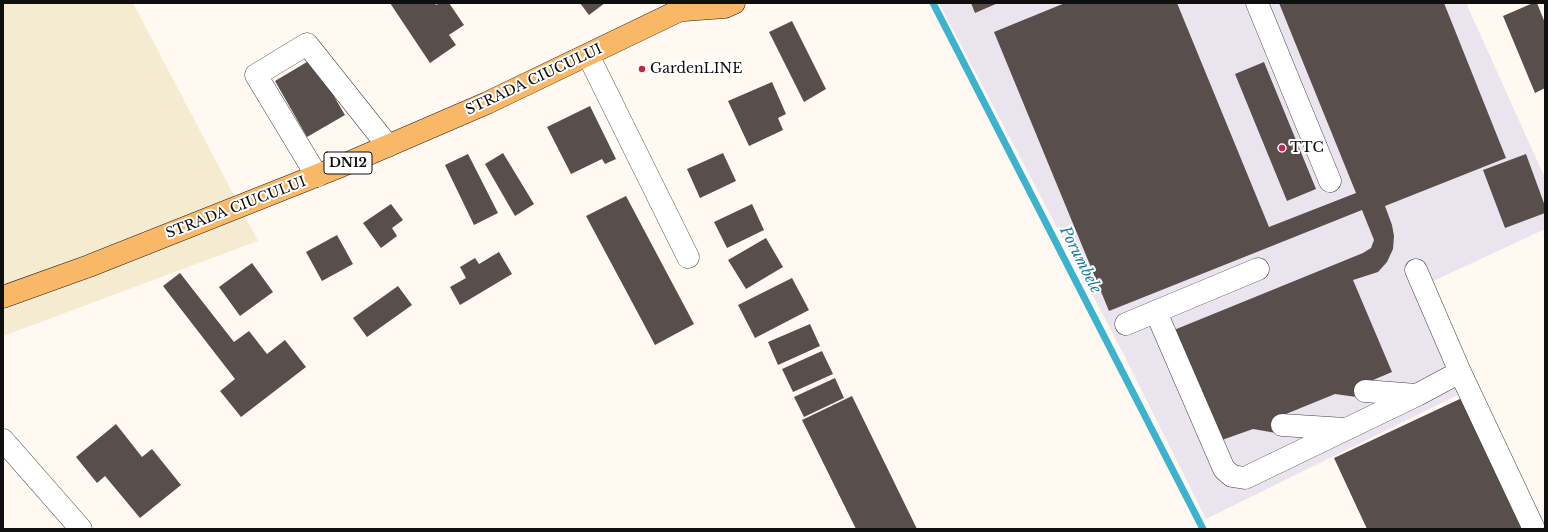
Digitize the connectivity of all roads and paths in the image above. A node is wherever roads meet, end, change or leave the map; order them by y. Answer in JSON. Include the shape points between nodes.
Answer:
{"nodes":[{"id":1,"x":734,"y":3,"type":"edge"},
{"id":2,"x":1257,"y":3,"type":"edge"},
{"id":3,"x":690,"y":6,"type":"edge"},
{"id":4,"x":588,"y":55,"type":"junction"},
{"id":5,"x":388,"y":146,"type":"junction"},
{"id":6,"x":317,"y":176,"type":"junction"},
{"id":7,"x":1330,"y":181,"type":"dead end"},
{"id":8,"x":688,"y":257,"type":"dead end"},
{"id":9,"x":1258,"y":269,"type":"dead end"},
{"id":10,"x":1416,"y":270,"type":"dead end"},
{"id":11,"x":3,"y":297,"type":"edge"},
{"id":12,"x":1156,"y":312,"type":"junction"},
{"id":13,"x":1126,"y":324,"type":"dead end"},
{"id":14,"x":1460,"y":372,"type":"junction"},
{"id":15,"x":1365,"y":391,"type":"dead end"},
{"id":16,"x":1417,"y":395,"type":"junction"},
{"id":17,"x":1282,"y":425,"type":"dead end"},
{"id":18,"x":1346,"y":429,"type":"junction"},
{"id":19,"x":3,"y":440,"type":"edge"},
{"id":20,"x":81,"y":529,"type":"edge"},
{"id":21,"x":1534,"y":529,"type":"edge"}],
"edges":[{"from":1,"to":3,"type":"main road","via":[[725,7]]},
{"from":2,"to":7,"type":"street"},
{"from":3,"to":4,"type":"main road","name":"STRADA CIUCULUI","number":"DN12"},
{"from":4,"to":5,"type":"main road","name":"STRADA CIUCULUI","number":"DN12"},
{"from":4,"to":8,"type":"street"},
{"from":5,"to":6,"type":"main road","name":"STRADA CIUCULUI","number":"DN12"},
{"from":5,"to":6,"type":"street","via":[[307,44],[256,75]]},
{"from":6,"to":11,"type":"main road","name":"STRADA CIUCULUI","number":"DN12"},
{"from":9,"to":12,"type":"street"},
{"from":10,"to":14,"type":"street"},
{"from":12,"to":13,"type":"street"},
{"from":12,"to":18,"type":"street","via":[[1224,468],[1232,476],[1244,478]]},
{"from":14,"to":16,"type":"street"},
{"from":14,"to":21,"type":"street"},
{"from":15,"to":16,"type":"street"},
{"from":16,"to":18,"type":"street"},
{"from":17,"to":18,"type":"street"},
{"from":19,"to":20,"type":"street"}]}
